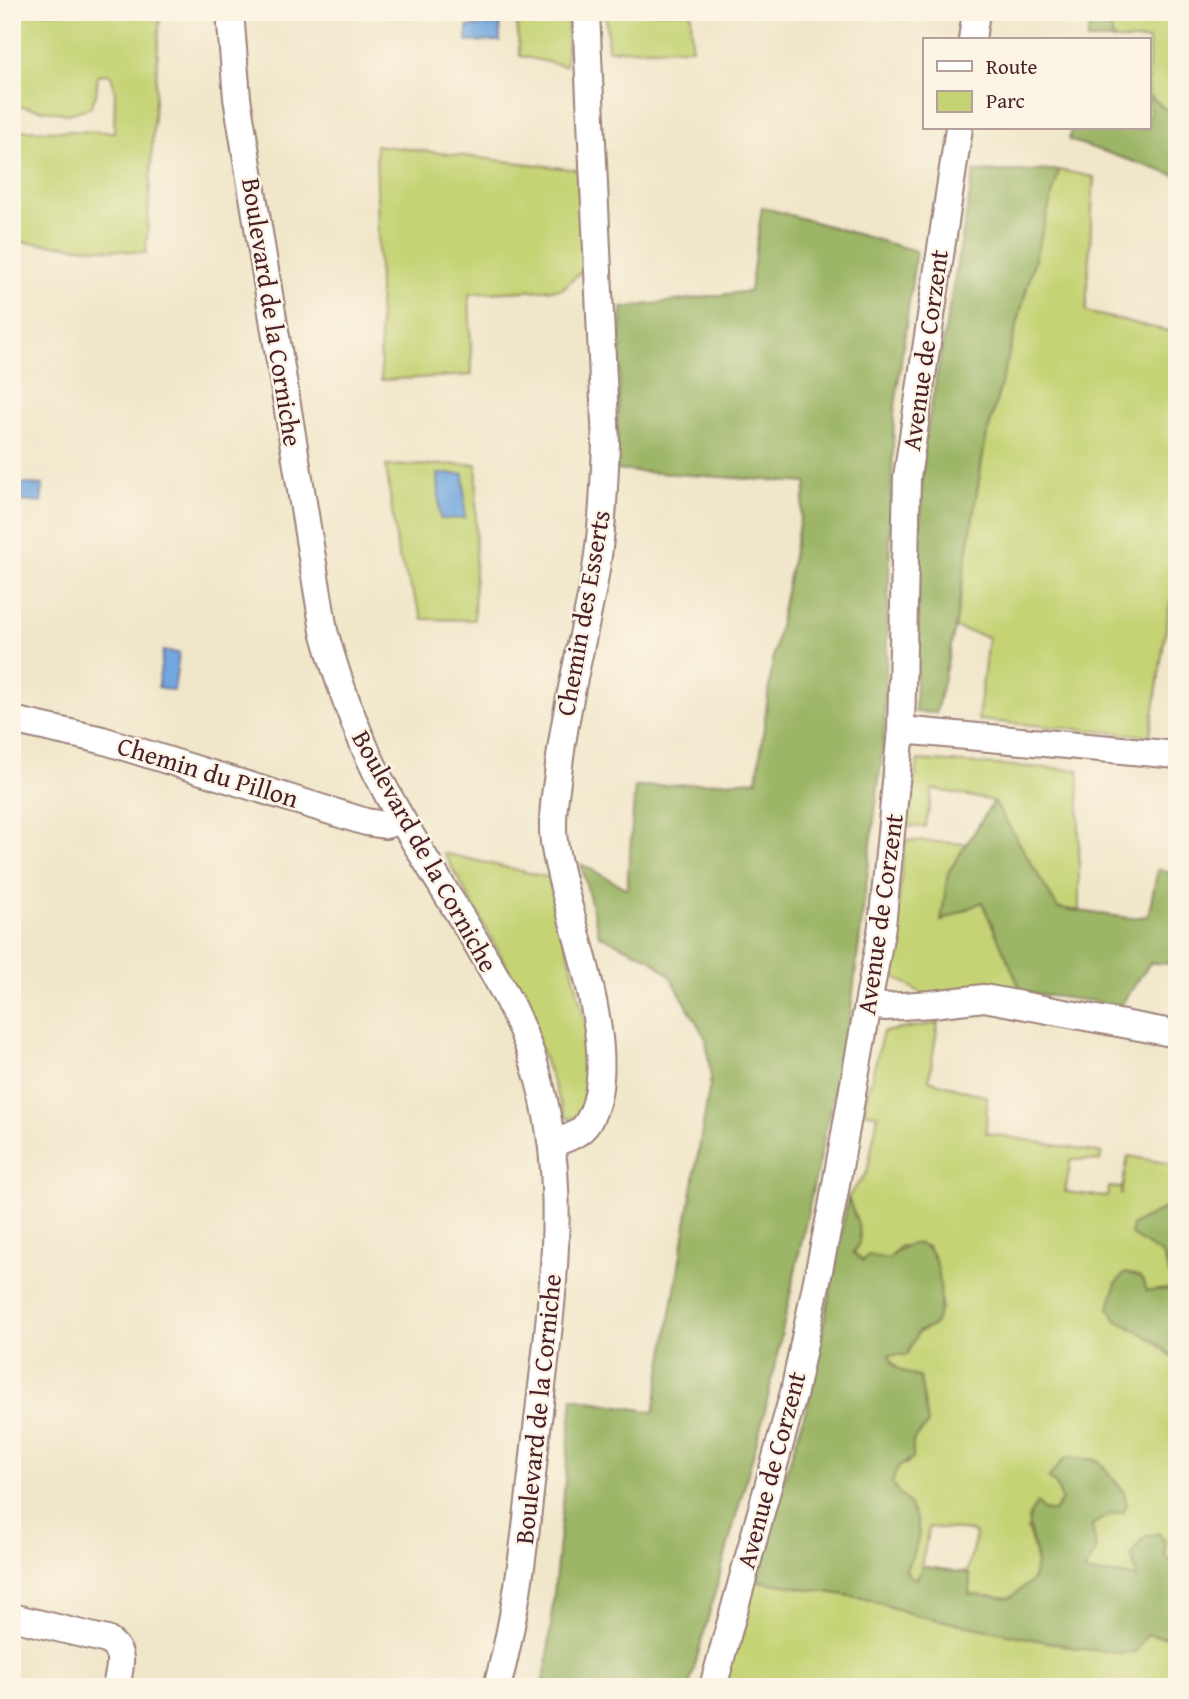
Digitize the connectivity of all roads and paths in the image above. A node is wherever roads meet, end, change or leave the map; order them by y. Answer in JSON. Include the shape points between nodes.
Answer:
{"nodes":[{"id":1,"x":230,"y":12,"type":"edge"},
{"id":2,"x":586,"y":12,"type":"edge"},
{"id":3,"x":976,"y":12,"type":"edge"},
{"id":4,"x":972,"y":38,"type":"edge"},
{"id":5,"x":959,"y":130,"type":"edge"},
{"id":6,"x":12,"y":720,"type":"edge"},
{"id":7,"x":901,"y":730,"type":"junction"},
{"id":8,"x":1177,"y":755,"type":"edge"},
{"id":9,"x":402,"y":820,"type":"junction"},
{"id":10,"x":869,"y":1004,"type":"junction"},
{"id":11,"x":1177,"y":1034,"type":"edge"},
{"id":12,"x":553,"y":1143,"type":"junction"},
{"id":13,"x":12,"y":1617,"type":"edge"},
{"id":14,"x":116,"y":1687,"type":"edge"},
{"id":15,"x":497,"y":1687,"type":"edge"},
{"id":16,"x":713,"y":1687,"type":"edge"}],
"edges":[{"from":1,"to":9,"type":"street","name":"Boulevard de la Corniche","via":[[237,98],[324,631],[349,711]]},
{"from":2,"to":12,"type":"street","name":"Chemin des Esserts","via":[[605,456],[593,585],[565,708],[553,841],[593,1008],[600,1067],[588,1122],[575,1135]]},
{"from":3,"to":4,"type":"street"},
{"from":5,"to":7,"type":"street","name":"Avenue de Corzent","via":[[907,477]]},
{"from":6,"to":9,"type":"street","name":"Chemin du Pillon","via":[[102,740],[366,822],[385,825]]},
{"from":7,"to":8,"type":"street"},
{"from":7,"to":10,"type":"street","name":"Avenue de Corzent","via":[[888,888]]},
{"from":9,"to":12,"type":"street","name":"Boulevard de la Corniche","via":[[514,1012],[539,1081]]},
{"from":10,"to":11,"type":"street","via":[[885,1007],[984,998]]},
{"from":10,"to":16,"type":"street","name":"Avenue de Corzent","via":[[794,1392]]},
{"from":12,"to":15,"type":"street","name":"Boulevard de la Corniche","via":[[557,1228],[548,1340],[515,1599]]},
{"from":13,"to":14,"type":"street","via":[[116,1646],[122,1660]]}]}
